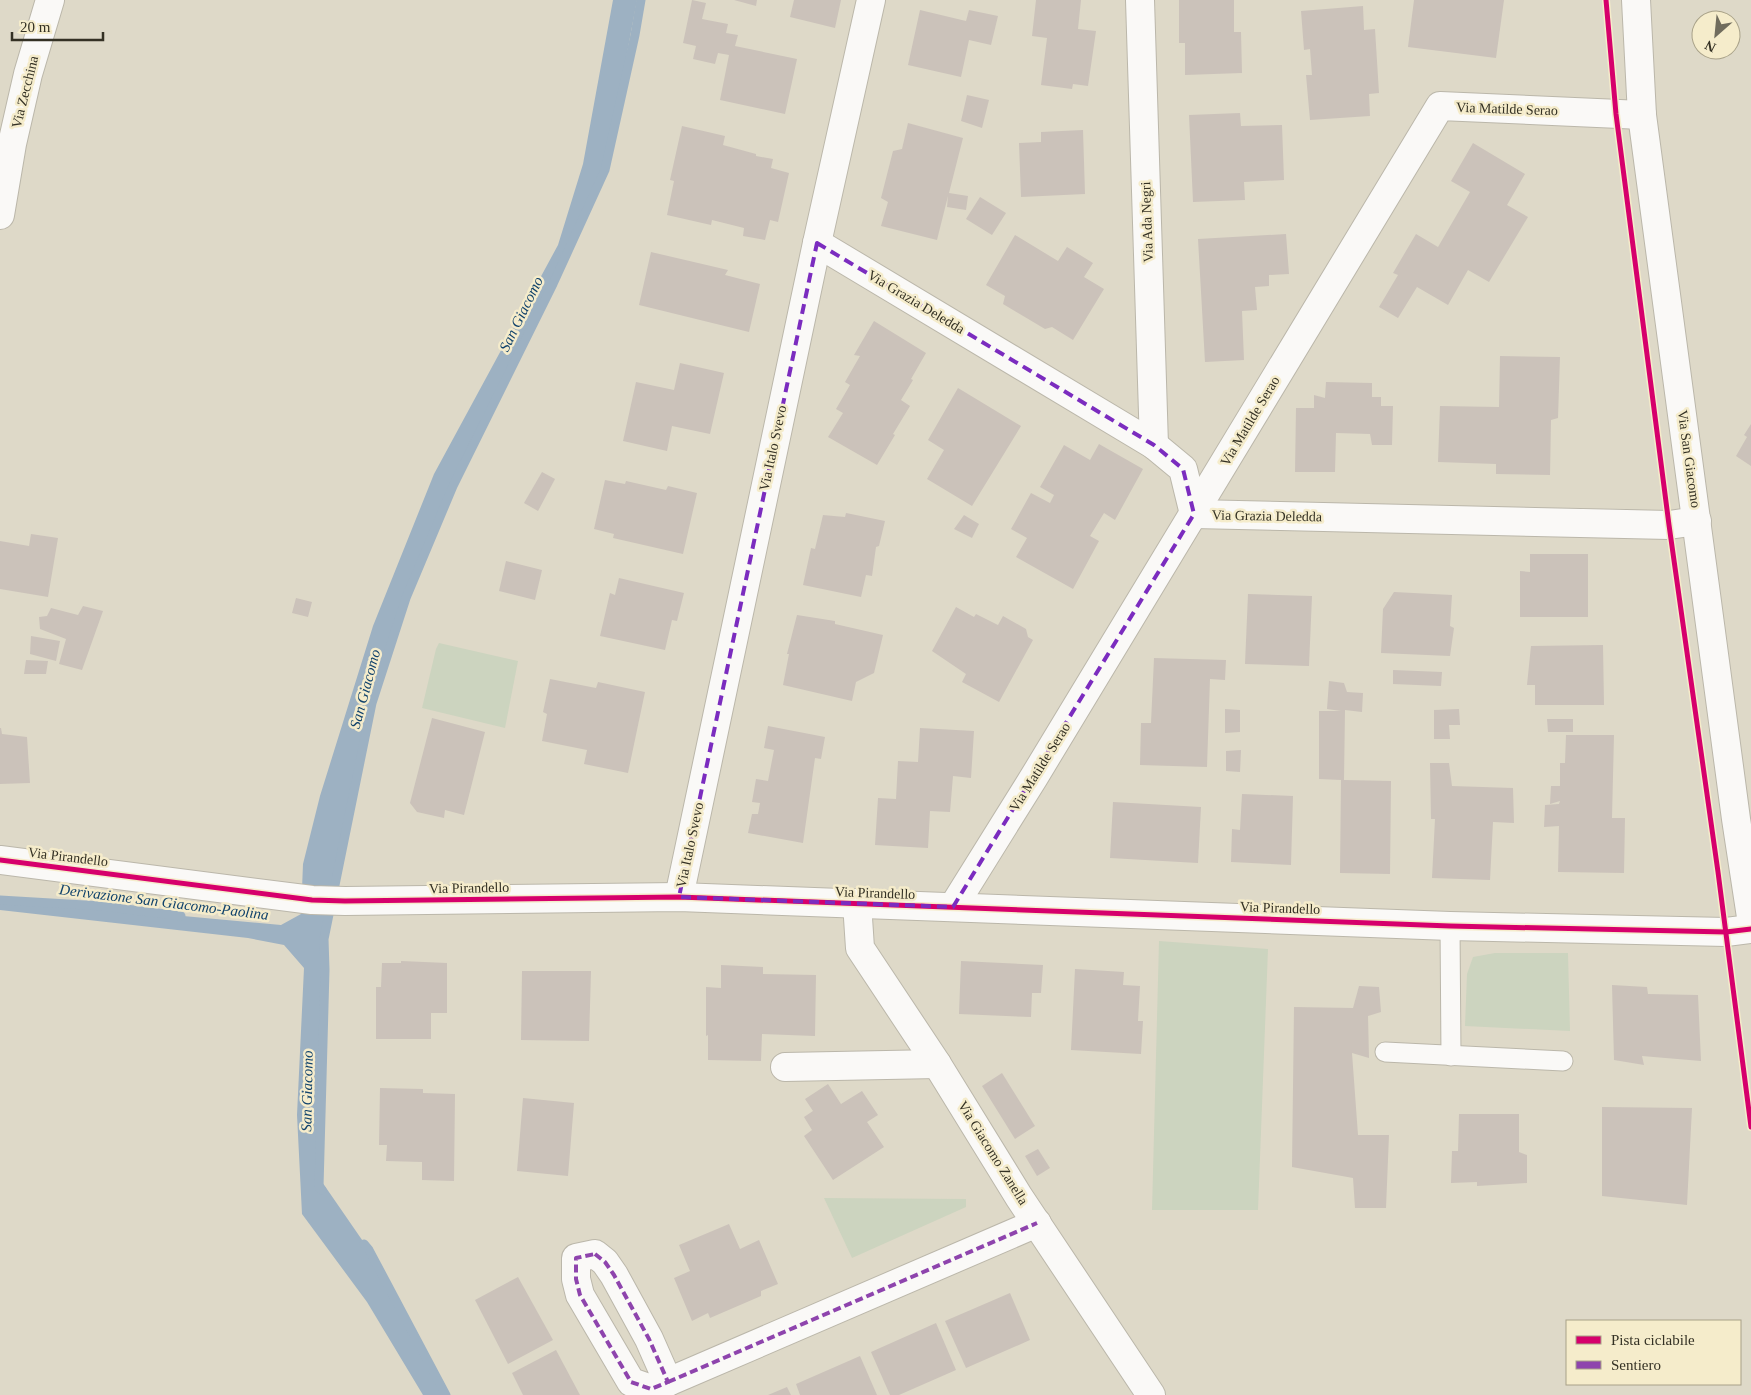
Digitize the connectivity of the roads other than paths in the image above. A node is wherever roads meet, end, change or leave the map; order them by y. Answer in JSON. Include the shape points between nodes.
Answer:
{"nodes":[{"id":1,"x":50,"y":0,"type":"edge"},
{"id":2,"x":871,"y":0,"type":"edge"},
{"id":3,"x":1140,"y":0,"type":"edge"},
{"id":4,"x":1636,"y":0,"type":"edge"},
{"id":5,"x":1642,"y":115,"type":"junction"},
{"id":6,"x":0,"y":215,"type":"edge"},
{"id":7,"x":816,"y":243,"type":"junction"},
{"id":8,"x":1154,"y":445,"type":"junction"},
{"id":9,"x":1194,"y":514,"type":"junction"},
{"id":10,"x":1697,"y":521,"type":"junction"},
{"id":11,"x":0,"y":860,"type":"edge"},
{"id":12,"x":679,"y":897,"type":"junction"},
{"id":13,"x":857,"y":903,"type":"junction"},
{"id":14,"x":953,"y":907,"type":"junction"},
{"id":15,"x":1751,"y":917,"type":"edge"},
{"id":16,"x":1450,"y":926,"type":"junction"},
{"id":17,"x":1751,"y":929,"type":"edge"},
{"id":18,"x":1385,"y":1052,"type":"dead end"},
{"id":19,"x":1451,"y":1056,"type":"junction"},
{"id":20,"x":1563,"y":1061,"type":"dead end"},
{"id":21,"x":937,"y":1064,"type":"junction"},
{"id":22,"x":785,"y":1068,"type":"dead end"},
{"id":23,"x":1037,"y":1223,"type":"junction"},
{"id":24,"x":668,"y":1382,"type":"junction"},
{"id":25,"x":1151,"y":1395,"type":"edge"}],
"edges":[{"from":1,"to":6,"type":"street","name":"Via Zecchina","via":[[28,74]]},
{"from":2,"to":7,"type":"street","name":"Via Italo Svevo"},
{"from":3,"to":8,"type":"street","name":"Via Ada Negri"},
{"from":4,"to":5,"type":"street","name":"Via San Giacomo"},
{"from":5,"to":9,"type":"street","name":"Via Matilde Serao","via":[[1440,106]]},
{"from":5,"to":10,"type":"street","name":"Via San Giacomo"},
{"from":7,"to":8,"type":"street","name":"Via Grazia Deledda"},
{"from":7,"to":12,"type":"street","name":"Via Italo Svevo"},
{"from":8,"to":9,"type":"street","name":"Via Grazia Deledda","via":[[1183,469]]},
{"from":9,"to":10,"type":"street","name":"Via Grazia Deledda","via":[[1669,524]]},
{"from":9,"to":14,"type":"street","name":"Via Matilde Serao"},
{"from":10,"to":15,"type":"street","name":"Via San Giacomo"},
{"from":11,"to":12,"type":"street","name":"Via Pirandello","via":[[312,900]]},
{"from":12,"to":13,"type":"street","name":"Via Pirandello"},
{"from":13,"to":14,"type":"street","name":"Via Pirandello"},
{"from":13,"to":21,"type":"street","name":"Via Giacomo Zanella","via":[[860,948]]},
{"from":14,"to":16,"type":"street","name":"Via Pirandello"},
{"from":16,"to":17,"type":"street","name":"Via Pirandello","via":[[1726,932]]},
{"from":16,"to":19,"type":"lane"},
{"from":18,"to":19,"type":"lane"},
{"from":19,"to":20,"type":"lane"},
{"from":21,"to":22,"type":"street"},
{"from":21,"to":23,"type":"street","name":"Via Giacomo Zanella"},
{"from":23,"to":24,"type":"street"},
{"from":23,"to":25,"type":"street","name":"Via Giacomo Zanella"},
{"from":24,"to":24,"type":"street","via":[[651,1389],[631,1382],[580,1295],[576,1258],[595,1254],[606,1262],[650,1339]]}]}
